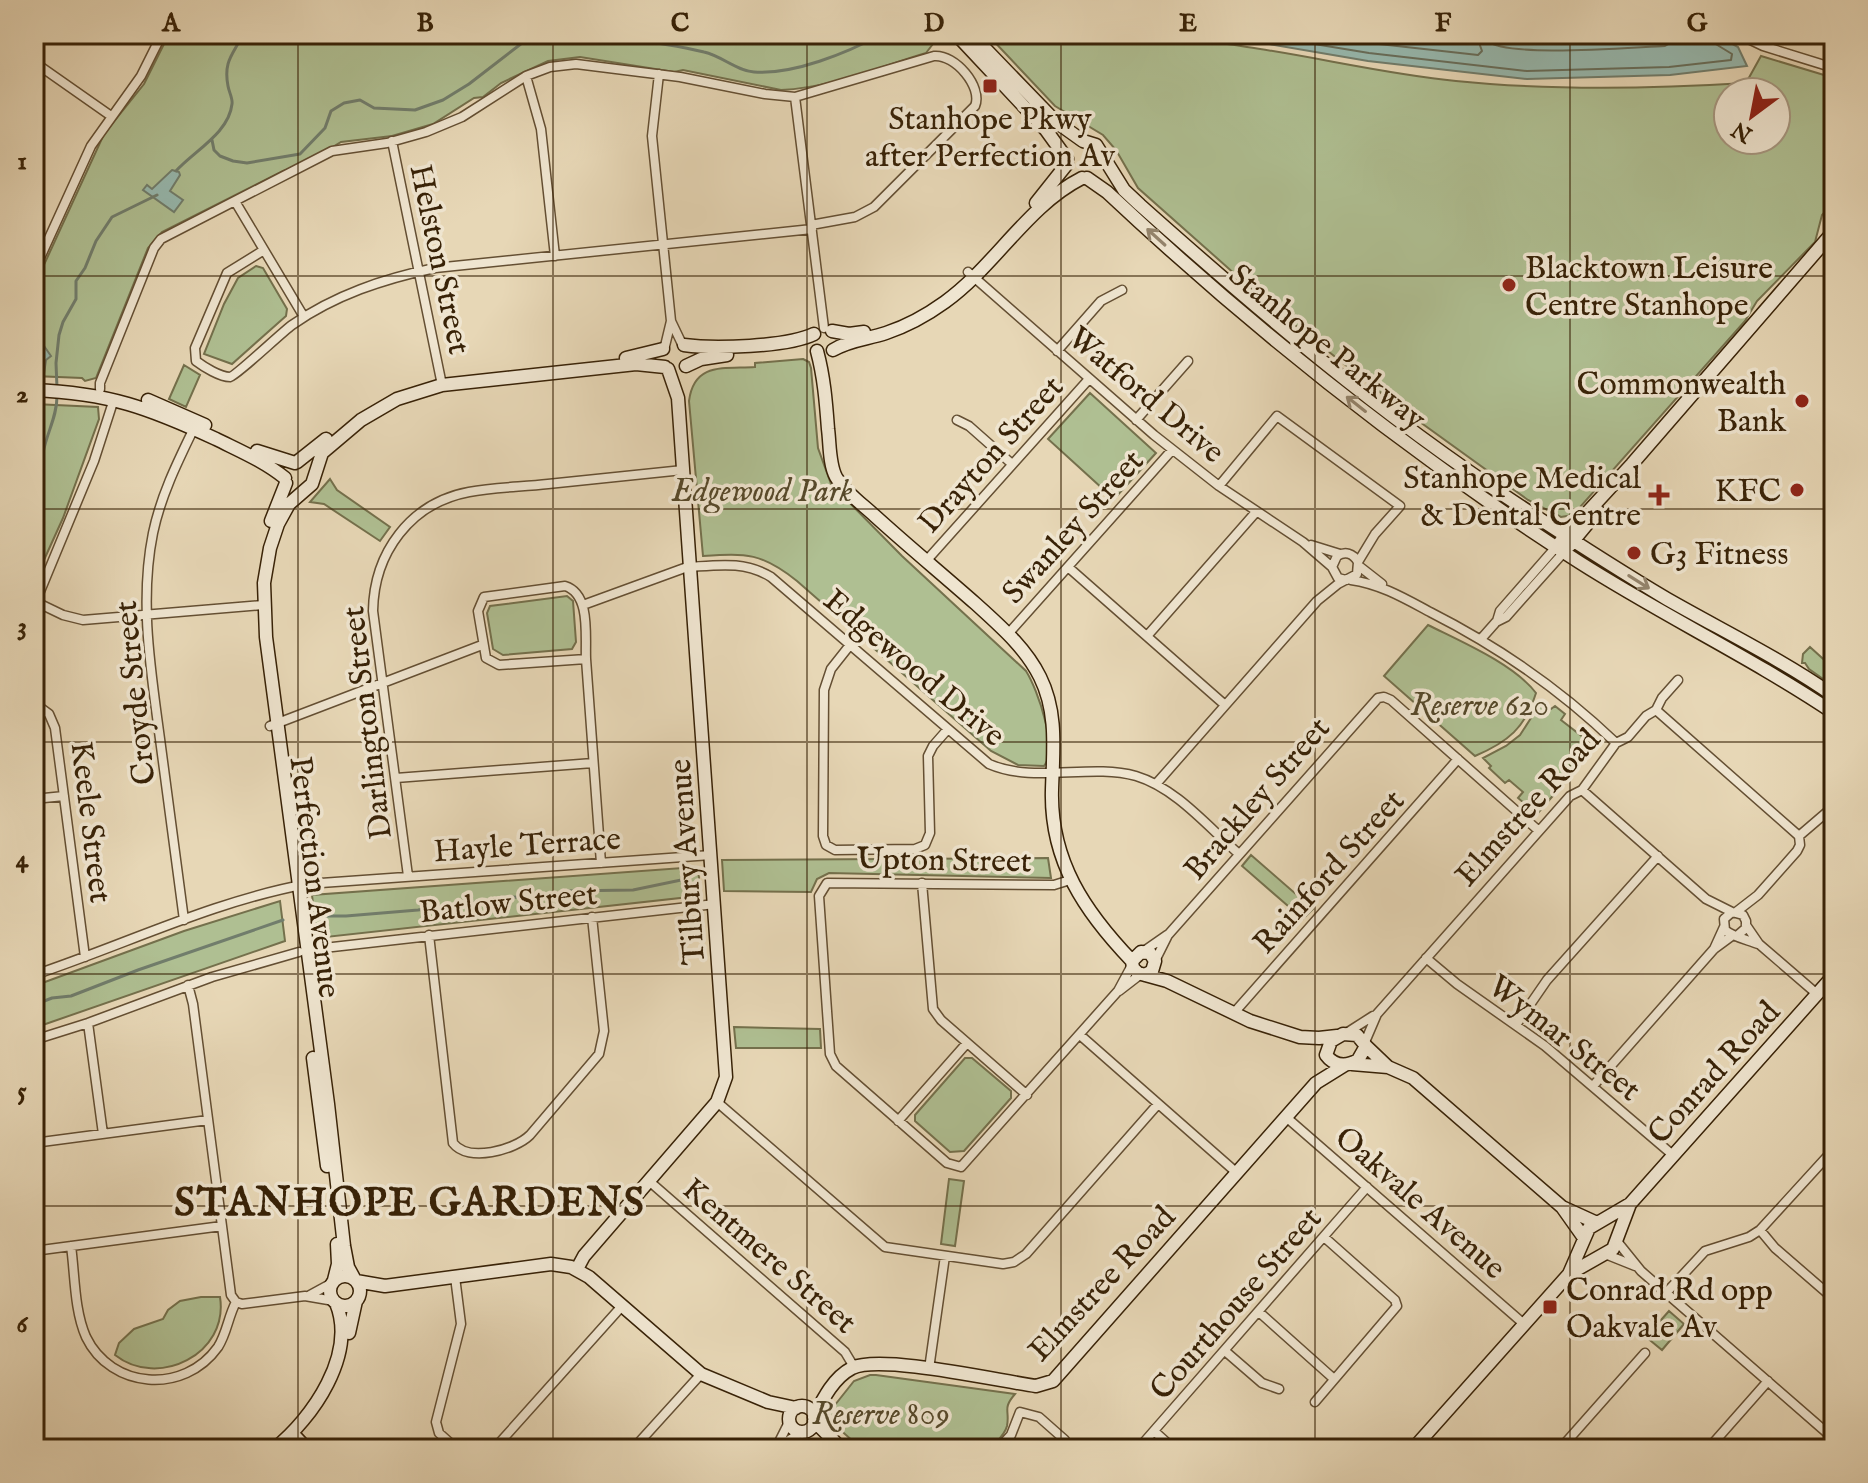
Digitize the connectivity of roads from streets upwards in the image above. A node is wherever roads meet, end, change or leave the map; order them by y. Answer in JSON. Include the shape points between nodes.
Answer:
{"nodes":[{"id":1,"x":162,"y":34,"type":"edge"},
{"id":2,"x":956,"y":34,"type":"edge"},
{"id":3,"x":971,"y":34,"type":"edge"},
{"id":4,"x":1738,"y":34,"type":"edge"},
{"id":5,"x":1834,"y":52,"type":"edge"},
{"id":6,"x":34,"y":62,"type":"edge"},
{"id":7,"x":1831,"y":67,"type":"edge"},
{"id":8,"x":659,"y":74,"type":"junction"},
{"id":9,"x":526,"y":76,"type":"junction"},
{"id":10,"x":795,"y":97,"type":"junction"},
{"id":11,"x":111,"y":116,"type":"junction"},
{"id":12,"x":392,"y":141,"type":"junction"},
{"id":13,"x":1083,"y":141,"type":"junction"},
{"id":14,"x":1103,"y":159,"type":"junction"},
{"id":15,"x":1067,"y":161,"type":"junction"},
{"id":16,"x":1085,"y":178,"type":"junction"},
{"id":17,"x":236,"y":203,"type":"junction"},
{"id":18,"x":811,"y":227,"type":"junction"},
{"id":19,"x":1834,"y":231,"type":"edge"},
{"id":20,"x":663,"y":244,"type":"junction"},
{"id":21,"x":1834,"y":246,"type":"edge"},
{"id":22,"x":264,"y":250,"type":"junction"},
{"id":23,"x":555,"y":256,"type":"junction"},
{"id":24,"x":34,"y":271,"type":"edge"},
{"id":25,"x":419,"y":271,"type":"junction"},
{"id":26,"x":971,"y":275,"type":"junction"},
{"id":27,"x":1122,"y":290,"type":"dead end"},
{"id":28,"x":304,"y":317,"type":"junction"},
{"id":29,"x":671,"y":321,"type":"junction"},
{"id":30,"x":823,"y":331,"type":"junction"},
{"id":31,"x":683,"y":344,"type":"junction"},
{"id":32,"x":664,"y":348,"type":"junction"},
{"id":33,"x":823,"y":351,"type":"junction"},
{"id":34,"x":1057,"y":351,"type":"junction"},
{"id":35,"x":1188,"y":361,"type":"dead end"},
{"id":36,"x":685,"y":367,"type":"junction"},
{"id":37,"x":667,"y":368,"type":"junction"},
{"id":38,"x":1089,"y":379,"type":"junction"},
{"id":39,"x":441,"y":382,"type":"junction"},
{"id":40,"x":100,"y":389,"type":"junction"},
{"id":41,"x":34,"y":390,"type":"edge"},
{"id":42,"x":79,"y":392,"type":"junction"},
{"id":43,"x":678,"y":398,"type":"junction"},
{"id":44,"x":114,"y":399,"type":"junction"},
{"id":45,"x":957,"y":420,"type":"dead end"},
{"id":46,"x":1136,"y":420,"type":"junction"},
{"id":47,"x":195,"y":425,"type":"junction"},
{"id":48,"x":1172,"y":450,"type":"junction"},
{"id":49,"x":296,"y":463,"type":"junction"},
{"id":50,"x":1012,"y":464,"type":"junction"},
{"id":51,"x":683,"y":470,"type":"junction"},
{"id":52,"x":314,"y":476,"type":"junction"},
{"id":53,"x":285,"y":481,"type":"junction"},
{"id":54,"x":1219,"y":486,"type":"junction"},
{"id":55,"x":303,"y":491,"type":"junction"},
{"id":56,"x":1256,"y":512,"type":"junction"},
{"id":57,"x":1375,"y":534,"type":"junction"},
{"id":58,"x":1569,"y":538,"type":"junction"},
{"id":59,"x":1303,"y":542,"type":"junction"},
{"id":60,"x":1560,"y":549,"type":"junction"},
{"id":61,"x":1342,"y":554,"type":"junction"},
{"id":62,"x":927,"y":560,"type":"junction"},
{"id":63,"x":1359,"y":564,"type":"junction"},
{"id":64,"x":690,"y":566,"type":"junction"},
{"id":65,"x":1068,"y":567,"type":"junction"},
{"id":66,"x":1332,"y":569,"type":"junction"},
{"id":67,"x":1348,"y":580,"type":"junction"},
{"id":68,"x":1384,"y":588,"type":"junction"},
{"id":69,"x":1317,"y":601,"type":"junction"},
{"id":70,"x":35,"y":604,"type":"edge"},
{"id":71,"x":583,"y":605,"type":"junction"},
{"id":72,"x":260,"y":606,"type":"junction"},
{"id":73,"x":146,"y":616,"type":"junction"},
{"id":74,"x":1008,"y":634,"type":"junction"},
{"id":75,"x":1147,"y":636,"type":"junction"},
{"id":76,"x":1481,"y":639,"type":"junction"},
{"id":77,"x":482,"y":645,"type":"junction"},
{"id":78,"x":850,"y":645,"type":"junction"},
{"id":79,"x":586,"y":659,"type":"junction"},
{"id":80,"x":1678,"y":680,"type":"dead end"},
{"id":81,"x":383,"y":683,"type":"junction"},
{"id":82,"x":1834,"y":696,"type":"edge"},
{"id":83,"x":34,"y":703,"type":"edge"},
{"id":84,"x":1225,"y":705,"type":"junction"},
{"id":85,"x":1656,"y":710,"type":"junction"},
{"id":86,"x":1834,"y":713,"type":"edge"},
{"id":87,"x":274,"y":725,"type":"junction"},
{"id":88,"x":947,"y":730,"type":"junction"},
{"id":89,"x":1616,"y":743,"type":"junction"},
{"id":90,"x":1458,"y":759,"type":"junction"},
{"id":91,"x":593,"y":763,"type":"junction"},
{"id":92,"x":1053,"y":773,"type":"junction"},
{"id":93,"x":396,"y":778,"type":"junction"},
{"id":94,"x":1156,"y":784,"type":"junction"},
{"id":95,"x":1582,"y":790,"type":"junction"},
{"id":96,"x":64,"y":796,"type":"junction"},
{"id":97,"x":34,"y":799,"type":"edge"},
{"id":98,"x":1834,"y":806,"type":"edge"},
{"id":99,"x":1539,"y":831,"type":"junction"},
{"id":100,"x":1799,"y":836,"type":"junction"},
{"id":101,"x":1239,"y":854,"type":"junction"},
{"id":102,"x":711,"y":855,"type":"junction"},
{"id":103,"x":1658,"y":856,"type":"junction"},
{"id":104,"x":601,"y":863,"type":"junction"},
{"id":105,"x":408,"y":876,"type":"junction"},
{"id":106,"x":1070,"y":880,"type":"junction"},
{"id":107,"x":922,"y":883,"type":"junction"},
{"id":108,"x":294,"y":887,"type":"junction"},
{"id":109,"x":1758,"y":895,"type":"junction"},
{"id":110,"x":1706,"y":899,"type":"junction"},
{"id":111,"x":715,"y":904,"type":"junction"},
{"id":112,"x":1734,"y":912,"type":"junction"},
{"id":113,"x":592,"y":917,"type":"junction"},
{"id":114,"x":184,"y":920,"type":"junction"},
{"id":115,"x":1746,"y":923,"type":"junction"},
{"id":116,"x":1723,"y":925,"type":"junction"},
{"id":117,"x":429,"y":935,"type":"junction"},
{"id":118,"x":1168,"y":935,"type":"junction"},
{"id":119,"x":1736,"y":935,"type":"junction"},
{"id":120,"x":1759,"y":944,"type":"junction"},
{"id":121,"x":1714,"y":949,"type":"junction"},
{"id":122,"x":303,"y":951,"type":"junction"},
{"id":123,"x":85,"y":957,"type":"junction"},
{"id":124,"x":1426,"y":958,"type":"junction"},
{"id":125,"x":1139,"y":963,"type":"junction"},
{"id":126,"x":1155,"y":963,"type":"junction"},
{"id":127,"x":34,"y":975,"type":"edge"},
{"id":128,"x":1834,"y":975,"type":"edge"},
{"id":129,"x":188,"y":985,"type":"junction"},
{"id":130,"x":1182,"y":988,"type":"junction"},
{"id":131,"x":1817,"y":994,"type":"junction"},
{"id":132,"x":1233,"y":1014,"type":"junction"},
{"id":133,"x":1377,"y":1014,"type":"junction"},
{"id":134,"x":88,"y":1023,"type":"junction"},
{"id":135,"x":1516,"y":1025,"type":"junction"},
{"id":136,"x":1080,"y":1035,"type":"junction"},
{"id":137,"x":1340,"y":1035,"type":"junction"},
{"id":138,"x":1300,"y":1037,"type":"junction"},
{"id":139,"x":34,"y":1040,"type":"edge"},
{"id":140,"x":967,"y":1043,"type":"junction"},
{"id":141,"x":1366,"y":1044,"type":"junction"},
{"id":142,"x":1327,"y":1056,"type":"junction"},
{"id":143,"x":1349,"y":1064,"type":"junction"},
{"id":144,"x":1388,"y":1067,"type":"junction"},
{"id":145,"x":1316,"y":1083,"type":"junction"},
{"id":146,"x":1593,"y":1086,"type":"junction"},
{"id":147,"x":1027,"y":1095,"type":"junction"},
{"id":148,"x":717,"y":1102,"type":"junction"},
{"id":149,"x":1158,"y":1104,"type":"junction"},
{"id":150,"x":1286,"y":1117,"type":"junction"},
{"id":151,"x":208,"y":1120,"type":"junction"},
{"id":152,"x":898,"y":1121,"type":"junction"},
{"id":153,"x":103,"y":1134,"type":"junction"},
{"id":154,"x":34,"y":1143,"type":"edge"},
{"id":155,"x":1834,"y":1149,"type":"edge"},
{"id":156,"x":1674,"y":1156,"type":"junction"},
{"id":157,"x":1237,"y":1173,"type":"junction"},
{"id":158,"x":649,"y":1181,"type":"junction"},
{"id":159,"x":1367,"y":1187,"type":"junction"},
{"id":160,"x":1630,"y":1204,"type":"junction"},
{"id":161,"x":1562,"y":1207,"type":"junction"},
{"id":162,"x":1600,"y":1223,"type":"junction"},
{"id":163,"x":222,"y":1226,"type":"junction"},
{"id":164,"x":1760,"y":1230,"type":"junction"},
{"id":165,"x":1324,"y":1237,"type":"junction"},
{"id":166,"x":1616,"y":1238,"type":"junction"},
{"id":167,"x":1584,"y":1240,"type":"junction"},
{"id":168,"x":71,"y":1246,"type":"junction"},
{"id":169,"x":34,"y":1251,"type":"edge"},
{"id":170,"x":1602,"y":1254,"type":"junction"},
{"id":171,"x":945,"y":1256,"type":"junction"},
{"id":172,"x":1636,"y":1266,"type":"junction"},
{"id":173,"x":577,"y":1269,"type":"junction"},
{"id":174,"x":1569,"y":1274,"type":"junction"},
{"id":175,"x":455,"y":1277,"type":"junction"},
{"id":176,"x":356,"y":1281,"type":"junction"},
{"id":177,"x":333,"y":1282,"type":"junction"},
{"id":178,"x":385,"y":1286,"type":"junction"},
{"id":179,"x":1666,"y":1293,"type":"junction"},
{"id":180,"x":305,"y":1296,"type":"junction"},
{"id":181,"x":1834,"y":1299,"type":"edge"},
{"id":182,"x":357,"y":1300,"type":"junction"},
{"id":183,"x":236,"y":1302,"type":"junction"},
{"id":184,"x":335,"y":1302,"type":"junction"},
{"id":185,"x":622,"y":1306,"type":"junction"},
{"id":186,"x":1259,"y":1312,"type":"junction"},
{"id":187,"x":1524,"y":1324,"type":"junction"},
{"id":188,"x":1225,"y":1351,"type":"junction"},
{"id":189,"x":1645,"y":1353,"type":"dead end"},
{"id":190,"x":854,"y":1367,"type":"junction"},
{"id":191,"x":929,"y":1369,"type":"junction"},
{"id":192,"x":701,"y":1374,"type":"junction"},
{"id":193,"x":1334,"y":1379,"type":"junction"},
{"id":194,"x":1768,"y":1381,"type":"junction"},
{"id":195,"x":1279,"y":1389,"type":"dead end"},
{"id":196,"x":828,"y":1390,"type":"junction"},
{"id":197,"x":1315,"y":1402,"type":"dead end"},
{"id":198,"x":794,"y":1414,"type":"junction"},
{"id":199,"x":814,"y":1419,"type":"junction"},
{"id":200,"x":1154,"y":1431,"type":"junction"},
{"id":201,"x":803,"y":1432,"type":"junction"},
{"id":202,"x":1834,"y":1439,"type":"edge"},
{"id":203,"x":298,"y":1440,"type":"edge"},
{"id":204,"x":1065,"y":1440,"type":"dead end"},
{"id":205,"x":34,"y":1442,"type":"edge"},
{"id":206,"x":838,"y":1446,"type":"edge"},
{"id":207,"x":42,"y":1449,"type":"edge"},
{"id":208,"x":274,"y":1449,"type":"edge"},
{"id":209,"x":286,"y":1449,"type":"edge"},
{"id":210,"x":457,"y":1449,"type":"edge"},
{"id":211,"x":494,"y":1449,"type":"edge"},
{"id":212,"x":633,"y":1449,"type":"edge"},
{"id":213,"x":776,"y":1449,"type":"edge"},
{"id":214,"x":998,"y":1449,"type":"edge"},
{"id":215,"x":1138,"y":1449,"type":"edge"},
{"id":216,"x":1174,"y":1449,"type":"edge"},
{"id":217,"x":1413,"y":1449,"type":"edge"},
{"id":218,"x":1560,"y":1449,"type":"edge"},
{"id":219,"x":1708,"y":1449,"type":"edge"}],
"edges":[{"from":1,"to":11,"type":"street","via":[[141,76]]},
{"from":2,"to":15,"type":"street","via":[[1046,130]]},
{"from":3,"to":13,"type":"street","via":[[1055,121]]},
{"from":4,"to":7,"type":"street"},
{"from":5,"to":7,"type":"street"},
{"from":6,"to":11,"type":"street"},
{"from":8,"to":9,"type":"street","via":[[562,64]]},
{"from":8,"to":10,"type":"street"},
{"from":8,"to":20,"type":"street","via":[[652,136]]},
{"from":9,"to":12,"type":"street","via":[[462,117]]},
{"from":9,"to":23,"type":"street","via":[[541,129]]},
{"from":10,"to":18,"type":"street"},
{"from":10,"to":18,"type":"street","via":[[940,55],[975,87],[978,97],[975,106],[874,207]]},
{"from":11,"to":24,"type":"street","via":[[84,159]]},
{"from":12,"to":17,"type":"street","via":[[332,151]]},
{"from":12,"to":25,"type":"street","name":"Helston Street"},
{"from":13,"to":14,"type":"street","via":[[1096,145]]},
{"from":13,"to":15,"type":"street","via":[[1073,145]]},
{"from":14,"to":16,"type":"street","via":[[1100,170]]},
{"from":14,"to":58,"type":"street","name":"Stanhope Parkway","via":[[1140,205],[1315,355],[1455,461]]},
{"from":15,"to":16,"type":"street","via":[[1073,174]]},
{"from":15,"to":26,"type":"street","via":[[1042,197]]},
{"from":16,"to":26,"type":"street","via":[[1060,191]]},
{"from":60,"to":16,"type":"street","name":"Stanhope Parkway","one_way":true,"via":[[1316,374]]},
{"from":17,"to":22,"type":"street"},
{"from":17,"to":40,"type":"street","via":[[157,243]]},
{"from":18,"to":20,"type":"street"},
{"from":18,"to":30,"type":"street"},
{"from":19,"to":58,"type":"street"},
{"from":20,"to":23,"type":"street"},
{"from":20,"to":29,"type":"street"},
{"from":21,"to":58,"type":"street"},
{"from":22,"to":28,"type":"street"},
{"from":22,"to":28,"type":"street","via":[[223,279],[195,348],[196,361],[233,376]]},
{"from":23,"to":25,"type":"street"},
{"from":25,"to":28,"type":"street","via":[[362,288]]},
{"from":25,"to":39,"type":"street","name":"Helston Street"},
{"from":26,"to":30,"type":"street","via":[[901,319],[861,332]]},
{"from":26,"to":33,"type":"street","via":[[922,317]]},
{"from":26,"to":34,"type":"street","name":"Watford Drive"},
{"from":27,"to":34,"type":"street","via":[[1101,301]]},
{"from":29,"to":31,"type":"street"},
{"from":29,"to":32,"type":"street"},
{"from":30,"to":31,"type":"street","via":[[796,340],[711,348]]},
{"from":30,"to":33,"type":"street","via":[[811,340]]},
{"from":30,"to":33,"type":"street","via":[[837,340]]},
{"from":31,"to":32,"type":"street","via":[[673,342]]},
{"from":31,"to":36,"type":"street","via":[[689,353]]},
{"from":32,"to":37,"type":"street","via":[[661,360]]},
{"from":32,"to":39,"type":"street","via":[[625,358]]},
{"from":33,"to":36,"type":"street","via":[[799,347],[712,356]]},
{"from":33,"to":62,"type":"street","via":[[837,479]]},
{"from":34,"to":38,"type":"street","name":"Watford Drive"},
{"from":35,"to":46,"type":"street"},
{"from":36,"to":37,"type":"street"},
{"from":36,"to":43,"type":"street","name":"Tilbury Avenue"},
{"from":37,"to":39,"type":"street","via":[[636,364]]},
{"from":37,"to":43,"type":"street","name":"Tilbury Avenue"},
{"from":38,"to":46,"type":"street","name":"Watford Drive"},
{"from":38,"to":50,"type":"street","name":"Drayton Street"},
{"from":39,"to":49,"type":"street","via":[[399,391],[363,409]]},
{"from":39,"to":52,"type":"street","via":[[397,399],[353,425],[322,453]]},
{"from":40,"to":42,"type":"street"},
{"from":40,"to":47,"type":"street","via":[[147,400]]},
{"from":41,"to":42,"type":"street"},
{"from":42,"to":44,"type":"street"},
{"from":43,"to":51,"type":"street","name":"Tilbury Avenue"},
{"from":44,"to":47,"type":"street"},
{"from":44,"to":70,"type":"street"},
{"from":45,"to":50,"type":"street"},
{"from":46,"to":48,"type":"street","name":"Watford Drive"},
{"from":47,"to":49,"type":"street"},
{"from":47,"to":53,"type":"street","via":[[262,461]]},
{"from":47,"to":73,"type":"street","name":"Croyde Street","via":[[157,516]]},
{"from":48,"to":54,"type":"street","name":"Watford Drive"},
{"from":48,"to":65,"type":"street","name":"Swanley Street"},
{"from":49,"to":52,"type":"street","via":[[310,467]]},
{"from":49,"to":53,"type":"street","via":[[286,471]]},
{"from":50,"to":62,"type":"street","name":"Drayton Street"},
{"from":51,"to":64,"type":"street","name":"Tilbury Avenue"},
{"from":51,"to":81,"type":"street","name":"Darlington Street","via":[[468,492],[425,509],[391,543],[376,578],[373,611]]},
{"from":52,"to":55,"type":"street"},
{"from":53,"to":55,"type":"street","via":[[291,489]]},
{"from":53,"to":72,"type":"street","name":"Perfection Avenue","via":[[262,551]]},
{"from":54,"to":56,"type":"street","name":"Watford Drive"},
{"from":54,"to":57,"type":"street","via":[[1277,416],[1400,506]]},
{"from":55,"to":72,"type":"street","name":"Perfection Avenue","via":[[287,507],[273,536]]},
{"from":56,"to":59,"type":"street","name":"Watford Drive"},
{"from":56,"to":75,"type":"street"},
{"from":57,"to":61,"type":"street"},
{"from":57,"to":63,"type":"street"},
{"from":58,"to":60,"type":"street"},
{"from":58,"to":82,"type":"street","name":"Stanhope Parkway","one_way":true},
{"from":59,"to":61,"type":"street","name":"Watford Drive"},
{"from":59,"to":66,"type":"street","name":"Watford Drive"},
{"from":60,"to":76,"type":"street","via":[[1500,611]]},
{"from":60,"to":86,"type":"street","name":"Stanhope Parkway"},
{"from":61,"to":63,"type":"street","via":[[1353,555]]},
{"from":61,"to":66,"type":"street"},
{"from":62,"to":74,"type":"street"},
{"from":63,"to":67,"type":"street","via":[[1357,574]]},
{"from":63,"to":68,"type":"street"},
{"from":64,"to":71,"type":"street","name":"Edgewood Drive"},
{"from":64,"to":78,"type":"street","name":"Edgewood Drive","via":[[735,565],[763,573]]},
{"from":64,"to":102,"type":"street","name":"Tilbury Avenue"},
{"from":65,"to":74,"type":"street","name":"Swanley Street"},
{"from":65,"to":75,"type":"street"},
{"from":66,"to":67,"type":"street","via":[[1338,578]]},
{"from":66,"to":69,"type":"street"},
{"from":67,"to":68,"type":"street"},
{"from":67,"to":69,"type":"street"},
{"from":68,"to":76,"type":"street"},
{"from":69,"to":84,"type":"street"},
{"from":70,"to":73,"type":"street","via":[[83,620]]},
{"from":71,"to":77,"type":"street","via":[[576,590],[565,586],[489,595],[478,606]]},
{"from":71,"to":79,"type":"street"},
{"from":72,"to":73,"type":"street"},
{"from":72,"to":87,"type":"street","name":"Perfection Avenue"},
{"from":73,"to":114,"type":"street","name":"Croyde Street"},
{"from":74,"to":92,"type":"street","via":[[1046,690],[1054,728]]},
{"from":75,"to":84,"type":"street"},
{"from":76,"to":89,"type":"street","via":[[1543,681]]},
{"from":77,"to":79,"type":"street","via":[[486,658],[499,665]]},
{"from":77,"to":81,"type":"street"},
{"from":78,"to":88,"type":"street","name":"Edgewood Drive"},
{"from":78,"to":88,"type":"street","via":[[831,669],[824,690],[826,845],[835,850],[925,845],[930,833],[928,756]]},
{"from":79,"to":91,"type":"street"},
{"from":80,"to":85,"type":"street","name":"Elmstree Road"},
{"from":81,"to":87,"type":"street"},
{"from":81,"to":93,"type":"street","name":"Darlington Street"},
{"from":83,"to":96,"type":"street","name":"Keele Street","via":[[53,721]]},
{"from":84,"to":94,"type":"street"},
{"from":85,"to":89,"type":"street","name":"Elmstree Road"},
{"from":85,"to":100,"type":"street"},
{"from":87,"to":108,"type":"street","name":"Perfection Avenue"},
{"from":88,"to":92,"type":"street","name":"Edgewood Drive","via":[[995,767]]},
{"from":89,"to":95,"type":"street","name":"Elmstree Road"},
{"from":90,"to":99,"type":"street"},
{"from":90,"to":101,"type":"street","name":"Brackley Street","via":[[1381,697]]},
{"from":90,"to":132,"type":"street","name":"Rainford Street"},
{"from":91,"to":93,"type":"street"},
{"from":91,"to":104,"type":"street"},
{"from":92,"to":94,"type":"street","name":"Edgewood Drive","via":[[1125,774]]},
{"from":92,"to":106,"type":"street","via":[[1054,826]]},
{"from":93,"to":105,"type":"street","name":"Darlington Street"},
{"from":94,"to":101,"type":"street","name":"Edgewood Drive"},
{"from":95,"to":99,"type":"street","name":"Elmstree Road"},
{"from":95,"to":103,"type":"street"},
{"from":96,"to":97,"type":"street"},
{"from":96,"to":123,"type":"street","name":"Keele Street"},
{"from":98,"to":100,"type":"street"},
{"from":99,"to":124,"type":"street","name":"Elmstree Road"},
{"from":100,"to":109,"type":"street","via":[[1797,851]]},
{"from":101,"to":118,"type":"street","name":"Brackley Street"},
{"from":102,"to":104,"type":"street","name":"Hayle Terrace"},
{"from":102,"to":111,"type":"street","name":"Tilbury Avenue"},
{"from":103,"to":110,"type":"street"},
{"from":103,"to":135,"type":"street","via":[[1547,980]]},
{"from":104,"to":105,"type":"street","name":"Hayle Terrace"},
{"from":105,"to":108,"type":"street","name":"Hayle Terrace"},
{"from":106,"to":107,"type":"street","name":"Upton Street","via":[[1054,885]]},
{"from":106,"to":125,"type":"street","via":[[1091,915]]},
{"from":107,"to":140,"type":"street","via":[[933,1009]]},
{"from":107,"to":152,"type":"street","name":"Upton Street","via":[[832,881],[822,886],[819,896],[832,1058]]},
{"from":108,"to":114,"type":"street","name":"Hayle Terrace"},
{"from":108,"to":122,"type":"street","name":"Perfection Avenue"},
{"from":109,"to":112,"type":"street"},
{"from":109,"to":115,"type":"street"},
{"from":110,"to":112,"type":"street"},
{"from":110,"to":116,"type":"street"},
{"from":111,"to":113,"type":"street","name":"Batlow Street"},
{"from":111,"to":148,"type":"street","name":"Tilbury Avenue","via":[[727,1069]]},
{"from":112,"to":115,"type":"street"},
{"from":112,"to":116,"type":"street"},
{"from":113,"to":117,"type":"street","name":"Batlow Street"},
{"from":113,"to":117,"type":"street","via":[[604,1031],[599,1054],[530,1135],[503,1150],[456,1152]]},
{"from":114,"to":123,"type":"street","name":"Hayle Terrace"},
{"from":115,"to":119,"type":"street"},
{"from":115,"to":120,"type":"street"},
{"from":116,"to":119,"type":"street"},
{"from":116,"to":121,"type":"street"},
{"from":117,"to":122,"type":"street","name":"Batlow Street"},
{"from":118,"to":125,"type":"street","name":"Brackley Street"},
{"from":118,"to":126,"type":"street","name":"Brackley Street"},
{"from":119,"to":120,"type":"street"},
{"from":119,"to":121,"type":"street"},
{"from":120,"to":131,"type":"street"},
{"from":121,"to":146,"type":"street"},
{"from":122,"to":129,"type":"street","name":"Batlow Street"},
{"from":122,"to":176,"type":"street","name":"Perfection Avenue","via":[[347,1262]]},
{"from":122,"to":177,"type":"street","name":"Perfection Avenue","via":[[338,1256]]},
{"from":123,"to":127,"type":"street","name":"Hayle Terrace"},
{"from":124,"to":133,"type":"street","name":"Elmstree Road"},
{"from":124,"to":135,"type":"street","name":"Wymar Street"},
{"from":125,"to":126,"type":"street","via":[[1152,971]]},
{"from":125,"to":130,"type":"street"},
{"from":125,"to":136,"type":"street","name":"Upton Street"},
{"from":126,"to":130,"type":"street"},
{"from":128,"to":131,"type":"street","name":"Conrad Road"},
{"from":129,"to":134,"type":"street","name":"Batlow Street"},
{"from":129,"to":151,"type":"street"},
{"from":130,"to":132,"type":"street"},
{"from":131,"to":156,"type":"street","name":"Conrad Road"},
{"from":132,"to":138,"type":"street"},
{"from":133,"to":137,"type":"street","name":"Elmstree Road"},
{"from":133,"to":141,"type":"street","name":"Elmstree Road"},
{"from":134,"to":139,"type":"street","name":"Batlow Street"},
{"from":134,"to":153,"type":"street"},
{"from":135,"to":146,"type":"street","name":"Wymar Street"},
{"from":136,"to":147,"type":"street","name":"Upton Street"},
{"from":136,"to":149,"type":"street"},
{"from":137,"to":138,"type":"street"},
{"from":137,"to":141,"type":"street","via":[[1357,1035]]},
{"from":137,"to":142,"type":"street","via":[[1327,1047]]},
{"from":138,"to":142,"type":"street"},
{"from":140,"to":147,"type":"street"},
{"from":140,"to":152,"type":"street"},
{"from":141,"to":143,"type":"street","via":[[1363,1055]]},
{"from":141,"to":144,"type":"street"},
{"from":142,"to":143,"type":"street"},
{"from":142,"to":145,"type":"street","name":"Elmstree Road"},
{"from":143,"to":144,"type":"street"},
{"from":143,"to":145,"type":"street","name":"Elmstree Road"},
{"from":144,"to":161,"type":"street","via":[[1421,1084]]},
{"from":145,"to":150,"type":"street","name":"Elmstree Road"},
{"from":146,"to":156,"type":"street","name":"Wymar Street"},
{"from":147,"to":152,"type":"street","name":"Upton Street","via":[[961,1167],[947,1163]]},
{"from":148,"to":158,"type":"street","name":"Tilbury Avenue"},
{"from":148,"to":171,"type":"street","via":[[882,1245]]},
{"from":149,"to":157,"type":"street"},
{"from":149,"to":171,"type":"street","via":[[1022,1258],[1003,1264]]},
{"from":150,"to":157,"type":"street","name":"Elmstree Road"},
{"from":150,"to":159,"type":"street","name":"Oakvale Avenue"},
{"from":151,"to":153,"type":"street"},
{"from":151,"to":163,"type":"street"},
{"from":153,"to":154,"type":"street"},
{"from":155,"to":164,"type":"street"},
{"from":156,"to":160,"type":"street","name":"Conrad Road"},
{"from":157,"to":191,"type":"street","name":"Elmstree Road","via":[[1053,1381],[1036,1386]]},
{"from":158,"to":173,"type":"street","name":"Tilbury Avenue"},
{"from":158,"to":190,"type":"street","name":"Kentmere Street","via":[[845,1352]]},
{"from":159,"to":165,"type":"street","name":"Courthouse Street"},
{"from":159,"to":187,"type":"street","name":"Oakvale Avenue"},
{"from":160,"to":162,"type":"street","name":"Conrad Road"},
{"from":160,"to":166,"type":"street","name":"Conrad Road"},
{"from":161,"to":162,"type":"street"},
{"from":161,"to":167,"type":"street"},
{"from":162,"to":166,"type":"street"},
{"from":162,"to":167,"type":"street","via":[[1589,1228]]},
{"from":163,"to":168,"type":"street"},
{"from":163,"to":183,"type":"street"},
{"from":164,"to":179,"type":"street","via":[[1705,1251]]},
{"from":164,"to":181,"type":"street"},
{"from":165,"to":186,"type":"street","name":"Courthouse Street"},
{"from":165,"to":193,"type":"street","via":[[1397,1303]]},
{"from":166,"to":170,"type":"street","via":[[1613,1249]]},
{"from":166,"to":172,"type":"street"},
{"from":167,"to":170,"type":"street","via":[[1590,1250]]},
{"from":167,"to":174,"type":"street"},
{"from":168,"to":169,"type":"street"},
{"from":168,"to":183,"type":"street","via":[[87,1337],[106,1363],[133,1377],[166,1380],[197,1368],[222,1340]]},
{"from":170,"to":172,"type":"street"},
{"from":170,"to":174,"type":"street"},
{"from":171,"to":191,"type":"street"},
{"from":172,"to":179,"type":"street"},
{"from":173,"to":175,"type":"street","via":[[551,1264]]},
{"from":173,"to":185,"type":"street"},
{"from":174,"to":187,"type":"street"},
{"from":175,"to":178,"type":"street"},
{"from":175,"to":210,"type":"street","via":[[461,1324],[434,1428]]},
{"from":176,"to":177,"type":"street","via":[[347,1276]]},
{"from":176,"to":178,"type":"street"},
{"from":176,"to":182,"type":"street"},
{"from":177,"to":180,"type":"street"},
{"from":177,"to":184,"type":"street"},
{"from":178,"to":182,"type":"street"},
{"from":179,"to":194,"type":"street"},
{"from":180,"to":183,"type":"street"},
{"from":180,"to":184,"type":"street"},
{"from":182,"to":184,"type":"street","via":[[348,1305]]},
{"from":182,"to":203,"type":"street","via":[[337,1379]]},
{"from":184,"to":203,"type":"street","via":[[343,1328],[334,1365]]},
{"from":185,"to":192,"type":"street"},
{"from":185,"to":211,"type":"street"},
{"from":186,"to":188,"type":"street","name":"Courthouse Street"},
{"from":186,"to":193,"type":"street"},
{"from":187,"to":217,"type":"street"},
{"from":188,"to":195,"type":"street","via":[[1262,1383]]},
{"from":188,"to":200,"type":"street","name":"Courthouse Street"},
{"from":189,"to":218,"type":"street"},
{"from":190,"to":191,"type":"street","name":"Elmstree Road","via":[[880,1363]]},
{"from":190,"to":196,"type":"street"},
{"from":192,"to":198,"type":"street"},
{"from":192,"to":212,"type":"street"},
{"from":193,"to":197,"type":"street"},
{"from":194,"to":202,"type":"street"},
{"from":194,"to":219,"type":"street"},
{"from":196,"to":198,"type":"street"},
{"from":196,"to":199,"type":"street"},
{"from":198,"to":199,"type":"street","via":[[812,1411]]},
{"from":198,"to":201,"type":"street","via":[[792,1428]]},
{"from":198,"to":213,"type":"street"},
{"from":199,"to":201,"type":"street"},
{"from":199,"to":206,"type":"street"},
{"from":200,"to":215,"type":"street","name":"Courthouse Street"},
{"from":200,"to":216,"type":"street"},
{"from":201,"to":206,"type":"street"},
{"from":201,"to":213,"type":"street"},
{"from":203,"to":208,"type":"street"},
{"from":203,"to":209,"type":"street"},
{"from":204,"to":214,"type":"street","via":[[1039,1417],[1020,1412],[1011,1435]]},
{"from":205,"to":207,"type":"street"}]}
